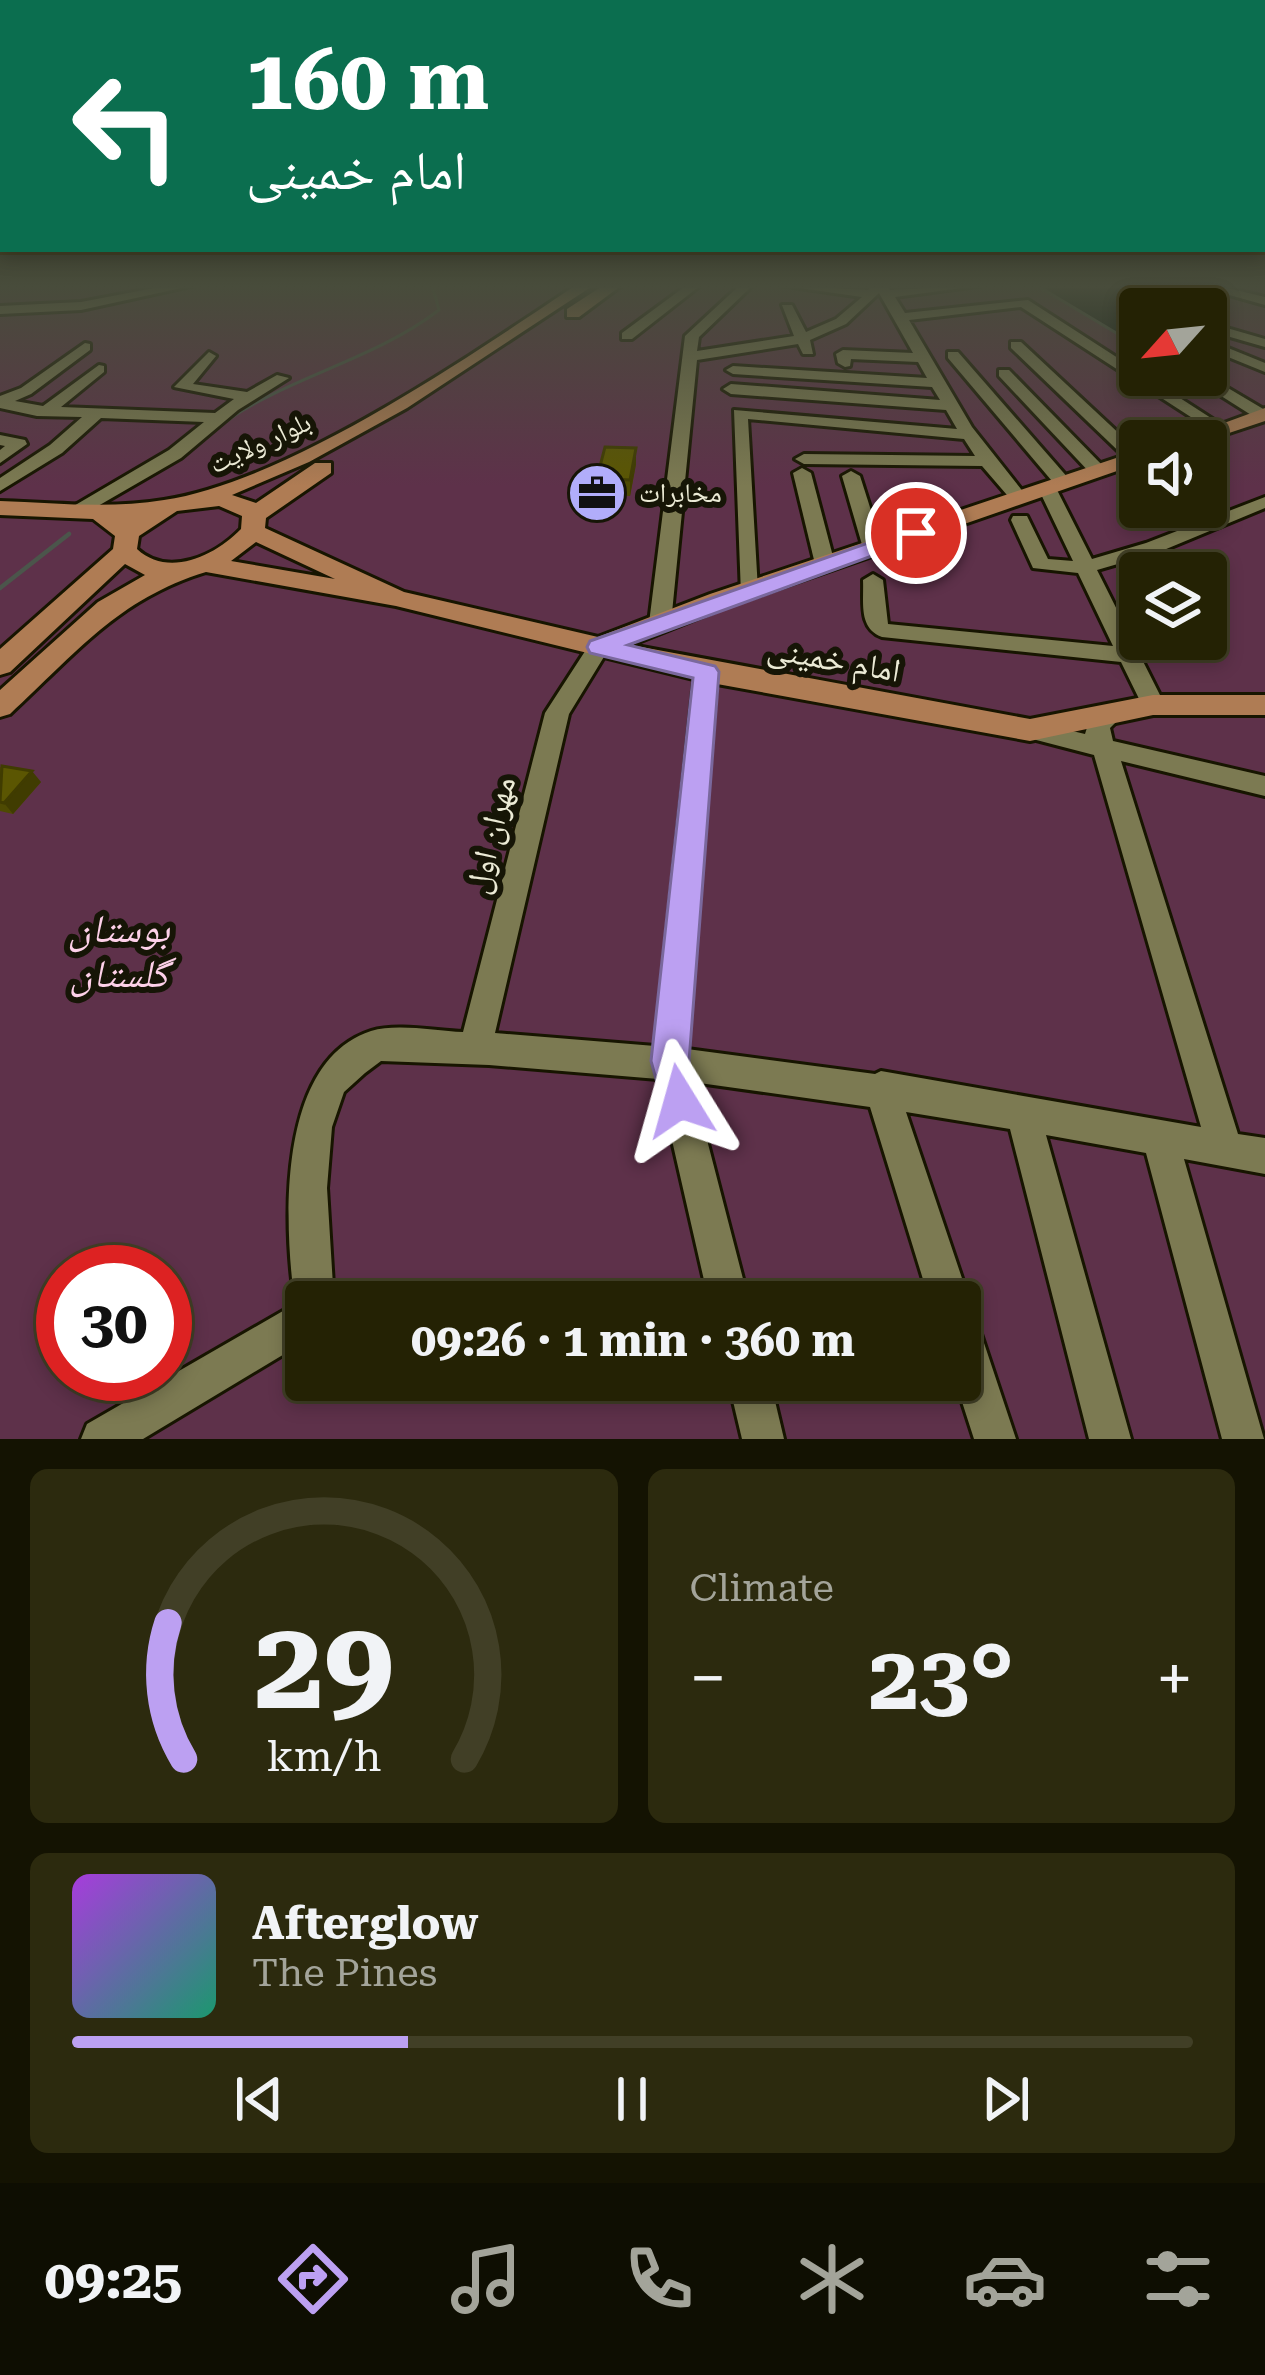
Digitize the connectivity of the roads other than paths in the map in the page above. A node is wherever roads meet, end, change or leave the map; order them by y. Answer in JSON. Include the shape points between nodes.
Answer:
{"nodes":[{"id":1,"x":78,"y":352,"type":"edge"},
{"id":2,"x":483,"y":352,"type":"edge"},
{"id":3,"x":513,"y":352,"type":"edge"},
{"id":4,"x":690,"y":352,"type":"edge"},
{"id":5,"x":717,"y":352,"type":"edge"},
{"id":6,"x":809,"y":352,"type":"edge"},
{"id":7,"x":920,"y":352,"type":"edge"},
{"id":8,"x":1024,"y":352,"type":"edge"},
{"id":9,"x":1100,"y":352,"type":"edge"},
{"id":10,"x":1228,"y":352,"type":"edge"},
{"id":11,"x":953,"y":355,"type":"dead end"},
{"id":12,"x":209,"y":356,"type":"dead end"},
{"id":13,"x":690,"y":356,"type":"junction"},
{"id":14,"x":923,"y":358,"type":"junction"},
{"id":15,"x":845,"y":363,"type":"dead end"},
{"id":16,"x":1265,"y":368,"type":"edge"},
{"id":17,"x":99,"y":369,"type":"dead end"},
{"id":18,"x":733,"y":370,"type":"dead end"},
{"id":19,"x":1004,"y":373,"type":"dead end"},
{"id":20,"x":820,"y":375,"type":"junction"},
{"id":21,"x":282,"y":378,"type":"dead end"},
{"id":22,"x":939,"y":382,"type":"junction"},
{"id":23,"x":730,"y":389,"type":"dead end"},
{"id":24,"x":1227,"y":393,"type":"edge"},
{"id":25,"x":249,"y":397,"type":"junction"},
{"id":26,"x":831,"y":397,"type":"junction"},
{"id":27,"x":0,"y":402,"type":"edge"},
{"id":28,"x":954,"y":406,"type":"junction"},
{"id":29,"x":47,"y":411,"type":"junction"},
{"id":30,"x":97,"y":413,"type":"junction"},
{"id":31,"x":1263,"y":414,"type":"edge"},
{"id":32,"x":220,"y":418,"type":"junction"},
{"id":33,"x":1206,"y":420,"type":"edge"},
{"id":34,"x":844,"y":423,"type":"junction"},
{"id":35,"x":1227,"y":427,"type":"edge"},
{"id":36,"x":972,"y":435,"type":"junction"},
{"id":37,"x":0,"y":440,"type":"edge"},
{"id":38,"x":1119,"y":440,"type":"edge"},
{"id":39,"x":0,"y":458,"type":"edge"},
{"id":40,"x":989,"y":460,"type":"junction"},
{"id":41,"x":1119,"y":465,"type":"edge"},
{"id":42,"x":1098,"y":471,"type":"junction"},
{"id":43,"x":851,"y":476,"type":"dead end"},
{"id":44,"x":257,"y":479,"type":"junction"},
{"id":45,"x":0,"y":486,"type":"edge"},
{"id":46,"x":1055,"y":486,"type":"junction"},
{"id":47,"x":284,"y":491,"type":"junction"},
{"id":48,"x":202,"y":499,"type":"junction"},
{"id":49,"x":1265,"y":502,"type":"edge"},
{"id":50,"x":167,"y":506,"type":"junction"},
{"id":51,"x":0,"y":508,"type":"edge"},
{"id":52,"x":1019,"y":509,"type":"junction"},
{"id":53,"x":89,"y":512,"type":"junction"},
{"id":54,"x":254,"y":523,"type":"junction"},
{"id":55,"x":126,"y":543,"type":"junction"},
{"id":56,"x":873,"y":548,"type":"junction"},
{"id":57,"x":206,"y":564,"type":"junction"},
{"id":58,"x":826,"y":564,"type":"junction"},
{"id":59,"x":1086,"y":564,"type":"junction"},
{"id":60,"x":173,"y":569,"type":"junction"},
{"id":61,"x":873,"y":580,"type":"dead end"},
{"id":62,"x":748,"y":590,"type":"junction"},
{"id":63,"x":74,"y":597,"type":"junction"},
{"id":64,"x":396,"y":598,"type":"junction"},
{"id":65,"x":107,"y":608,"type":"junction"},
{"id":66,"x":660,"y":623,"type":"junction"},
{"id":67,"x":1119,"y":634,"type":"edge"},
{"id":68,"x":599,"y":647,"type":"junction"},
{"id":69,"x":1119,"y":654,"type":"edge"},
{"id":70,"x":1132,"y":660,"type":"edge"},
{"id":71,"x":0,"y":665,"type":"edge"},
{"id":72,"x":706,"y":672,"type":"junction"},
{"id":73,"x":1154,"y":705,"type":"junction"},
{"id":74,"x":1265,"y":705,"type":"edge"},
{"id":75,"x":0,"y":707,"type":"edge"},
{"id":76,"x":1112,"y":714,"type":"junction"},
{"id":77,"x":1030,"y":730,"type":"junction"},
{"id":78,"x":1105,"y":748,"type":"junction"},
{"id":79,"x":1264,"y":788,"type":"edge"},
{"id":80,"x":475,"y":1050,"type":"junction"},
{"id":81,"x":670,"y":1061,"type":"junction"},
{"id":82,"x":881,"y":1088,"type":"junction"},
{"id":83,"x":1023,"y":1114,"type":"junction"},
{"id":84,"x":1160,"y":1138,"type":"junction"},
{"id":85,"x":1226,"y":1149,"type":"junction"},
{"id":86,"x":1265,"y":1156,"type":"edge"},
{"id":87,"x":312,"y":1281,"type":"edge"},
{"id":88,"x":724,"y":1281,"type":"edge"},
{"id":89,"x":943,"y":1281,"type":"edge"},
{"id":90,"x":285,"y":1331,"type":"edge"},
{"id":91,"x":981,"y":1396,"type":"edge"},
{"id":92,"x":753,"y":1401,"type":"edge"},
{"id":93,"x":102,"y":1439,"type":"edge"},
{"id":94,"x":763,"y":1439,"type":"edge"},
{"id":95,"x":995,"y":1439,"type":"edge"},
{"id":96,"x":1109,"y":1439,"type":"edge"},
{"id":97,"x":1243,"y":1439,"type":"edge"}],
"edges":[{"from":1,"to":27,"type":"street"},
{"from":2,"to":44,"type":"main road","name":"بلوار ولایت"},
{"from":3,"to":47,"type":"main road","name":"بلوار ولایت"},
{"from":4,"to":13,"type":"street"},
{"from":5,"to":13,"type":"street"},
{"from":6,"to":20,"type":"street"},
{"from":7,"to":14,"type":"street"},
{"from":8,"to":38,"type":"street"},
{"from":9,"to":33,"type":"street"},
{"from":10,"to":16,"type":"street"},
{"from":11,"to":46,"type":"street"},
{"from":12,"to":25,"type":"street","via":[[182,387]]},
{"from":13,"to":66,"type":"street"},
{"from":14,"to":15,"type":"street","via":[[843,354]]},
{"from":14,"to":22,"type":"street"},
{"from":17,"to":29,"type":"street"},
{"from":18,"to":20,"type":"street"},
{"from":19,"to":42,"type":"street"},
{"from":20,"to":22,"type":"street"},
{"from":20,"to":26,"type":"street"},
{"from":21,"to":25,"type":"street"},
{"from":22,"to":28,"type":"street"},
{"from":23,"to":26,"type":"street"},
{"from":24,"to":31,"type":"street"},
{"from":25,"to":32,"type":"street"},
{"from":26,"to":28,"type":"street"},
{"from":26,"to":34,"type":"street"},
{"from":27,"to":29,"type":"street"},
{"from":28,"to":36,"type":"street"},
{"from":29,"to":30,"type":"street"},
{"from":30,"to":32,"type":"street"},
{"from":30,"to":45,"type":"street"},
{"from":31,"to":35,"type":"main road"},
{"from":32,"to":53,"type":"street"},
{"from":34,"to":36,"type":"street"},
{"from":34,"to":62,"type":"street","via":[[740,413]]},
{"from":36,"to":40,"type":"street"},
{"from":37,"to":39,"type":"street","via":[[19,444]]},
{"from":40,"to":52,"type":"street"},
{"from":40,"to":58,"type":"street","via":[[803,466]]},
{"from":41,"to":42,"type":"main road"},
{"from":42,"to":46,"type":"main road"},
{"from":43,"to":56,"type":"street"},
{"from":44,"to":47,"type":"main road","via":[[264,489]]},
{"from":44,"to":48,"type":"main road","name":"بلوار ولایت"},
{"from":46,"to":52,"type":"main road"},
{"from":46,"to":59,"type":"street"},
{"from":47,"to":54,"type":"main road","name":"بلوار ولایت"},
{"from":48,"to":50,"type":"main road","name":"بلوار ولایت"},
{"from":48,"to":54,"type":"main road","via":[[236,502]]},
{"from":49,"to":59,"type":"street","via":[[1189,536]]},
{"from":50,"to":53,"type":"main road","name":"بلوار ولایت"},
{"from":50,"to":55,"type":"main road"},
{"from":51,"to":53,"type":"main road","name":"بلوار ولایت"},
{"from":52,"to":56,"type":"main road"},
{"from":52,"to":59,"type":"street","via":[[1042,567]]},
{"from":53,"to":55,"type":"main road"},
{"from":54,"to":57,"type":"main road","name":"بلوار ولایت","via":[[244,544]]},
{"from":54,"to":64,"type":"main road"},
{"from":55,"to":60,"type":"main road","via":[[141,566]]},
{"from":55,"to":63,"type":"main road"},
{"from":56,"to":58,"type":"main road"},
{"from":57,"to":60,"type":"main road"},
{"from":57,"to":64,"type":"main road"},
{"from":58,"to":62,"type":"main road"},
{"from":59,"to":67,"type":"street"},
{"from":60,"to":65,"type":"main road"},
{"from":61,"to":69,"type":"street","via":[[882,630]]},
{"from":62,"to":66,"type":"main road"},
{"from":63,"to":65,"type":"main road","via":[[105,590],[114,595]]},
{"from":63,"to":71,"type":"main road"},
{"from":64,"to":68,"type":"main road","name":"امام خمینی"},
{"from":65,"to":75,"type":"main road"},
{"from":66,"to":68,"type":"main road"},
{"from":68,"to":72,"type":"main road","name":"امام خمینی"},
{"from":68,"to":80,"type":"street","name":"مهران اول","via":[[557,713]]},
{"from":70,"to":73,"type":"street"},
{"from":72,"to":77,"type":"main road","name":"امام خمینی"},
{"from":72,"to":81,"type":"street"},
{"from":73,"to":74,"type":"main road","name":"امام خمینی"},
{"from":73,"to":76,"type":"main road","name":"امام خمینی"},
{"from":76,"to":77,"type":"main road","name":"امام خمینی"},
{"from":76,"to":78,"type":"street","via":[[1097,729]]},
{"from":77,"to":78,"type":"street"},
{"from":78,"to":79,"type":"street"},
{"from":78,"to":85,"type":"street"},
{"from":80,"to":81,"type":"street"},
{"from":80,"to":87,"type":"street","via":[[376,1045],[332,1078],[314,1137]]},
{"from":81,"to":82,"type":"street"},
{"from":81,"to":88,"type":"street"},
{"from":82,"to":83,"type":"street"},
{"from":82,"to":89,"type":"street"},
{"from":83,"to":84,"type":"street"},
{"from":83,"to":96,"type":"street"},
{"from":84,"to":85,"type":"street"},
{"from":84,"to":97,"type":"street"},
{"from":85,"to":86,"type":"street"},
{"from":90,"to":93,"type":"street"},
{"from":91,"to":95,"type":"street"},
{"from":92,"to":94,"type":"street"}]}
